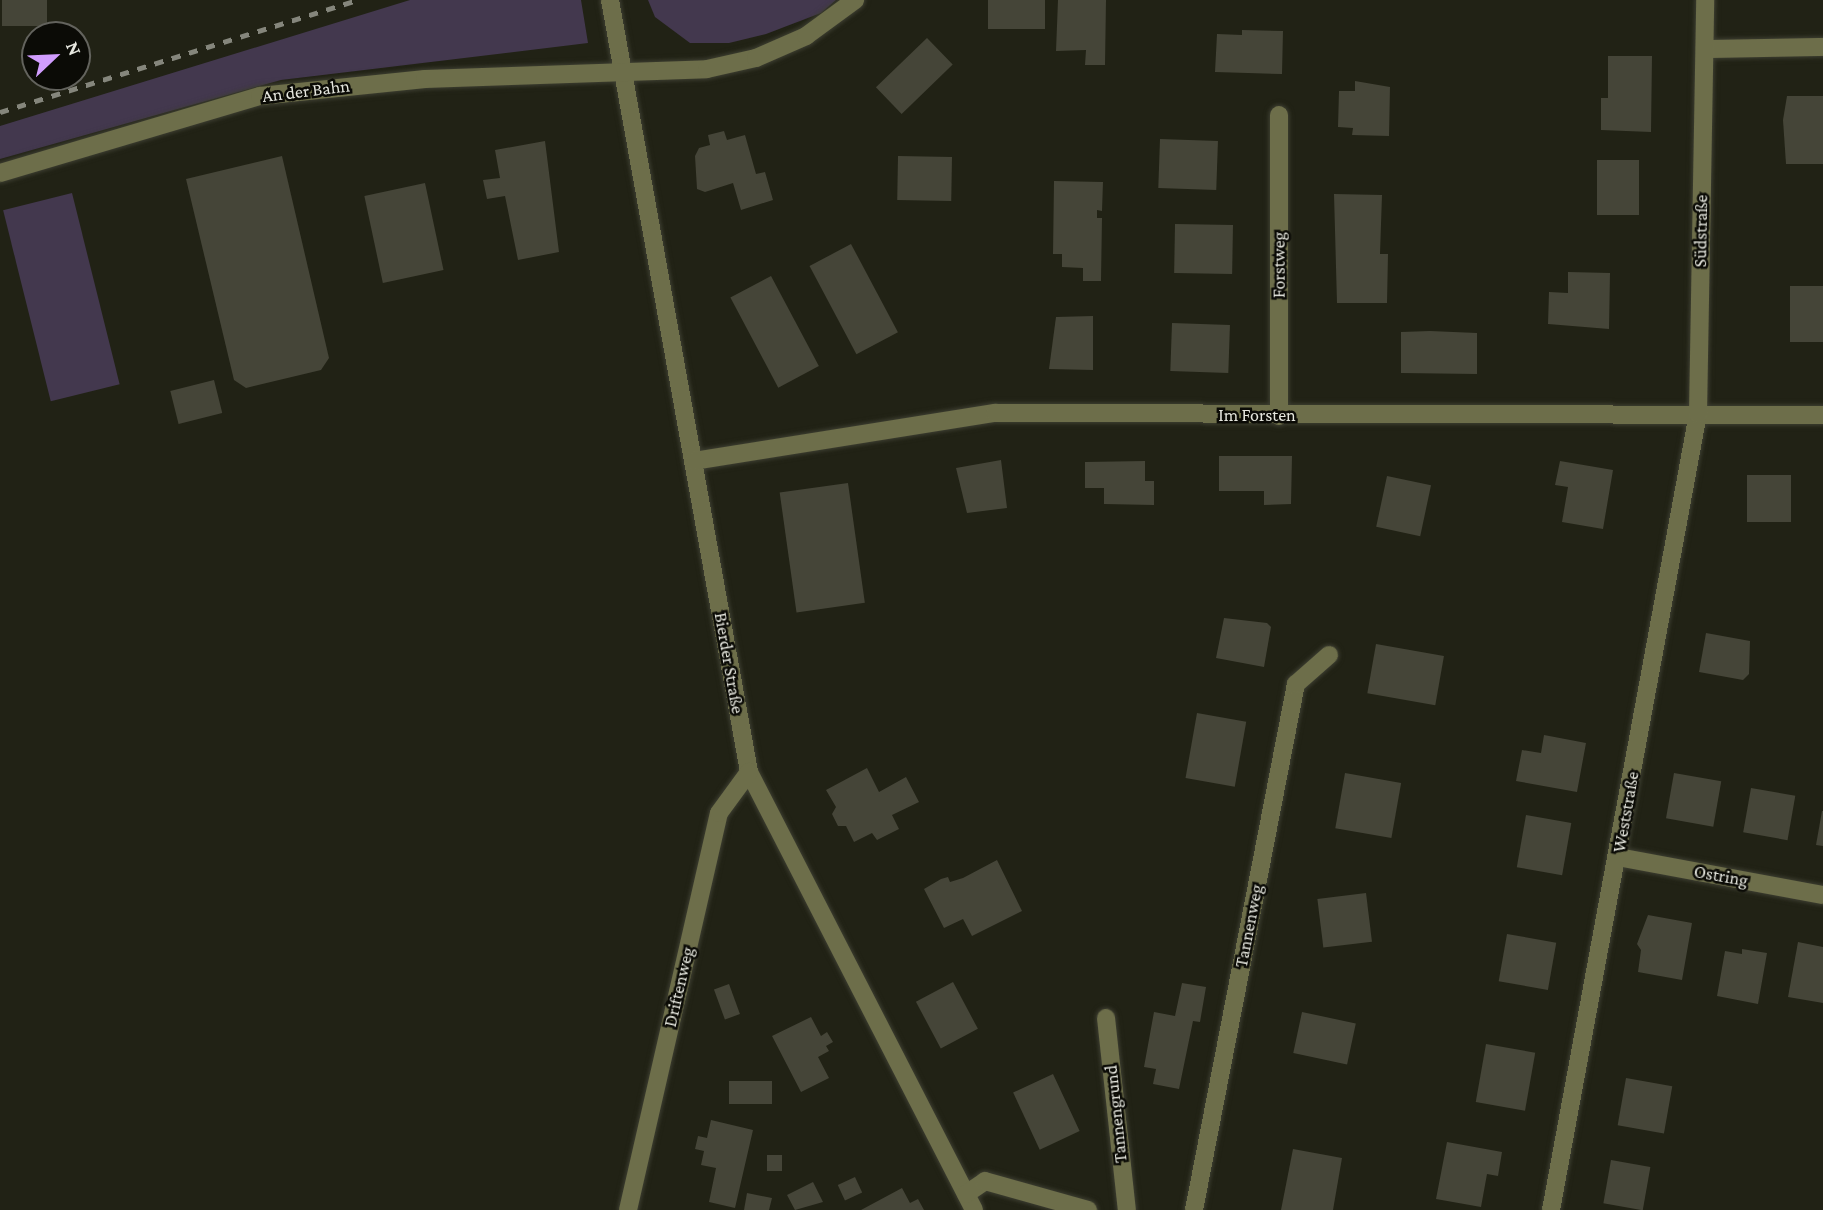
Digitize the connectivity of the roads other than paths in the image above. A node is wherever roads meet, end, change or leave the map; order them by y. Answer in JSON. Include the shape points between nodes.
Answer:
{"nodes":[{"id":1,"x":610,"y":0,"type":"edge"},
{"id":2,"x":855,"y":0,"type":"edge"},
{"id":3,"x":1705,"y":0,"type":"edge"},
{"id":4,"x":1823,"y":47,"type":"edge"},
{"id":5,"x":1705,"y":49,"type":"junction"},
{"id":6,"x":622,"y":69,"type":"junction"},
{"id":7,"x":1279,"y":114,"type":"dead end"},
{"id":8,"x":0,"y":173,"type":"edge"},
{"id":9,"x":1698,"y":414,"type":"junction"},
{"id":10,"x":1823,"y":415,"type":"edge"},
{"id":11,"x":1279,"y":416,"type":"junction"},
{"id":12,"x":694,"y":461,"type":"junction"},
{"id":13,"x":1329,"y":655,"type":"dead end"},
{"id":14,"x":748,"y":772,"type":"junction"},
{"id":15,"x":1618,"y":857,"type":"junction"},
{"id":16,"x":1823,"y":895,"type":"edge"},
{"id":17,"x":1106,"y":1018,"type":"dead end"},
{"id":18,"x":970,"y":1202,"type":"edge"},
{"id":19,"x":628,"y":1210,"type":"edge"},
{"id":20,"x":1088,"y":1210,"type":"edge"},
{"id":21,"x":1127,"y":1210,"type":"edge"},
{"id":22,"x":1194,"y":1210,"type":"edge"},
{"id":23,"x":1551,"y":1210,"type":"edge"}],
"edges":[{"from":1,"to":6,"type":"street","name":"Bierder Straße"},
{"from":2,"to":6,"type":"street","name":"An der Bahn","via":[[806,36],[756,58],[707,69]]},
{"from":3,"to":5,"type":"street","name":"Südstraße"},
{"from":4,"to":5,"type":"street"},
{"from":5,"to":9,"type":"street","name":"Südstraße"},
{"from":6,"to":8,"type":"street","name":"An der Bahn","via":[[425,79],[260,96]]},
{"from":6,"to":12,"type":"street","name":"Bierder Straße"},
{"from":7,"to":11,"type":"street","name":"Forstweg"},
{"from":9,"to":10,"type":"street","name":"Im Forsten"},
{"from":9,"to":11,"type":"street","name":"Im Forsten"},
{"from":9,"to":15,"type":"street","name":"Weststraße"},
{"from":11,"to":12,"type":"street","name":"Im Forsten","via":[[995,413]]},
{"from":12,"to":14,"type":"street","name":"Bierder Straße"},
{"from":13,"to":22,"type":"street","name":"Tannenweg","via":[[1296,684]]},
{"from":14,"to":18,"type":"street","name":"Bierder Straße"},
{"from":14,"to":19,"type":"street","name":"Driftenweg","via":[[719,813]]},
{"from":15,"to":16,"type":"street","name":"Ostring"},
{"from":15,"to":23,"type":"street","name":"Weststraße"},
{"from":17,"to":21,"type":"street","name":"Tannengrund"},
{"from":18,"to":20,"type":"street","via":[[985,1181]]}]}
